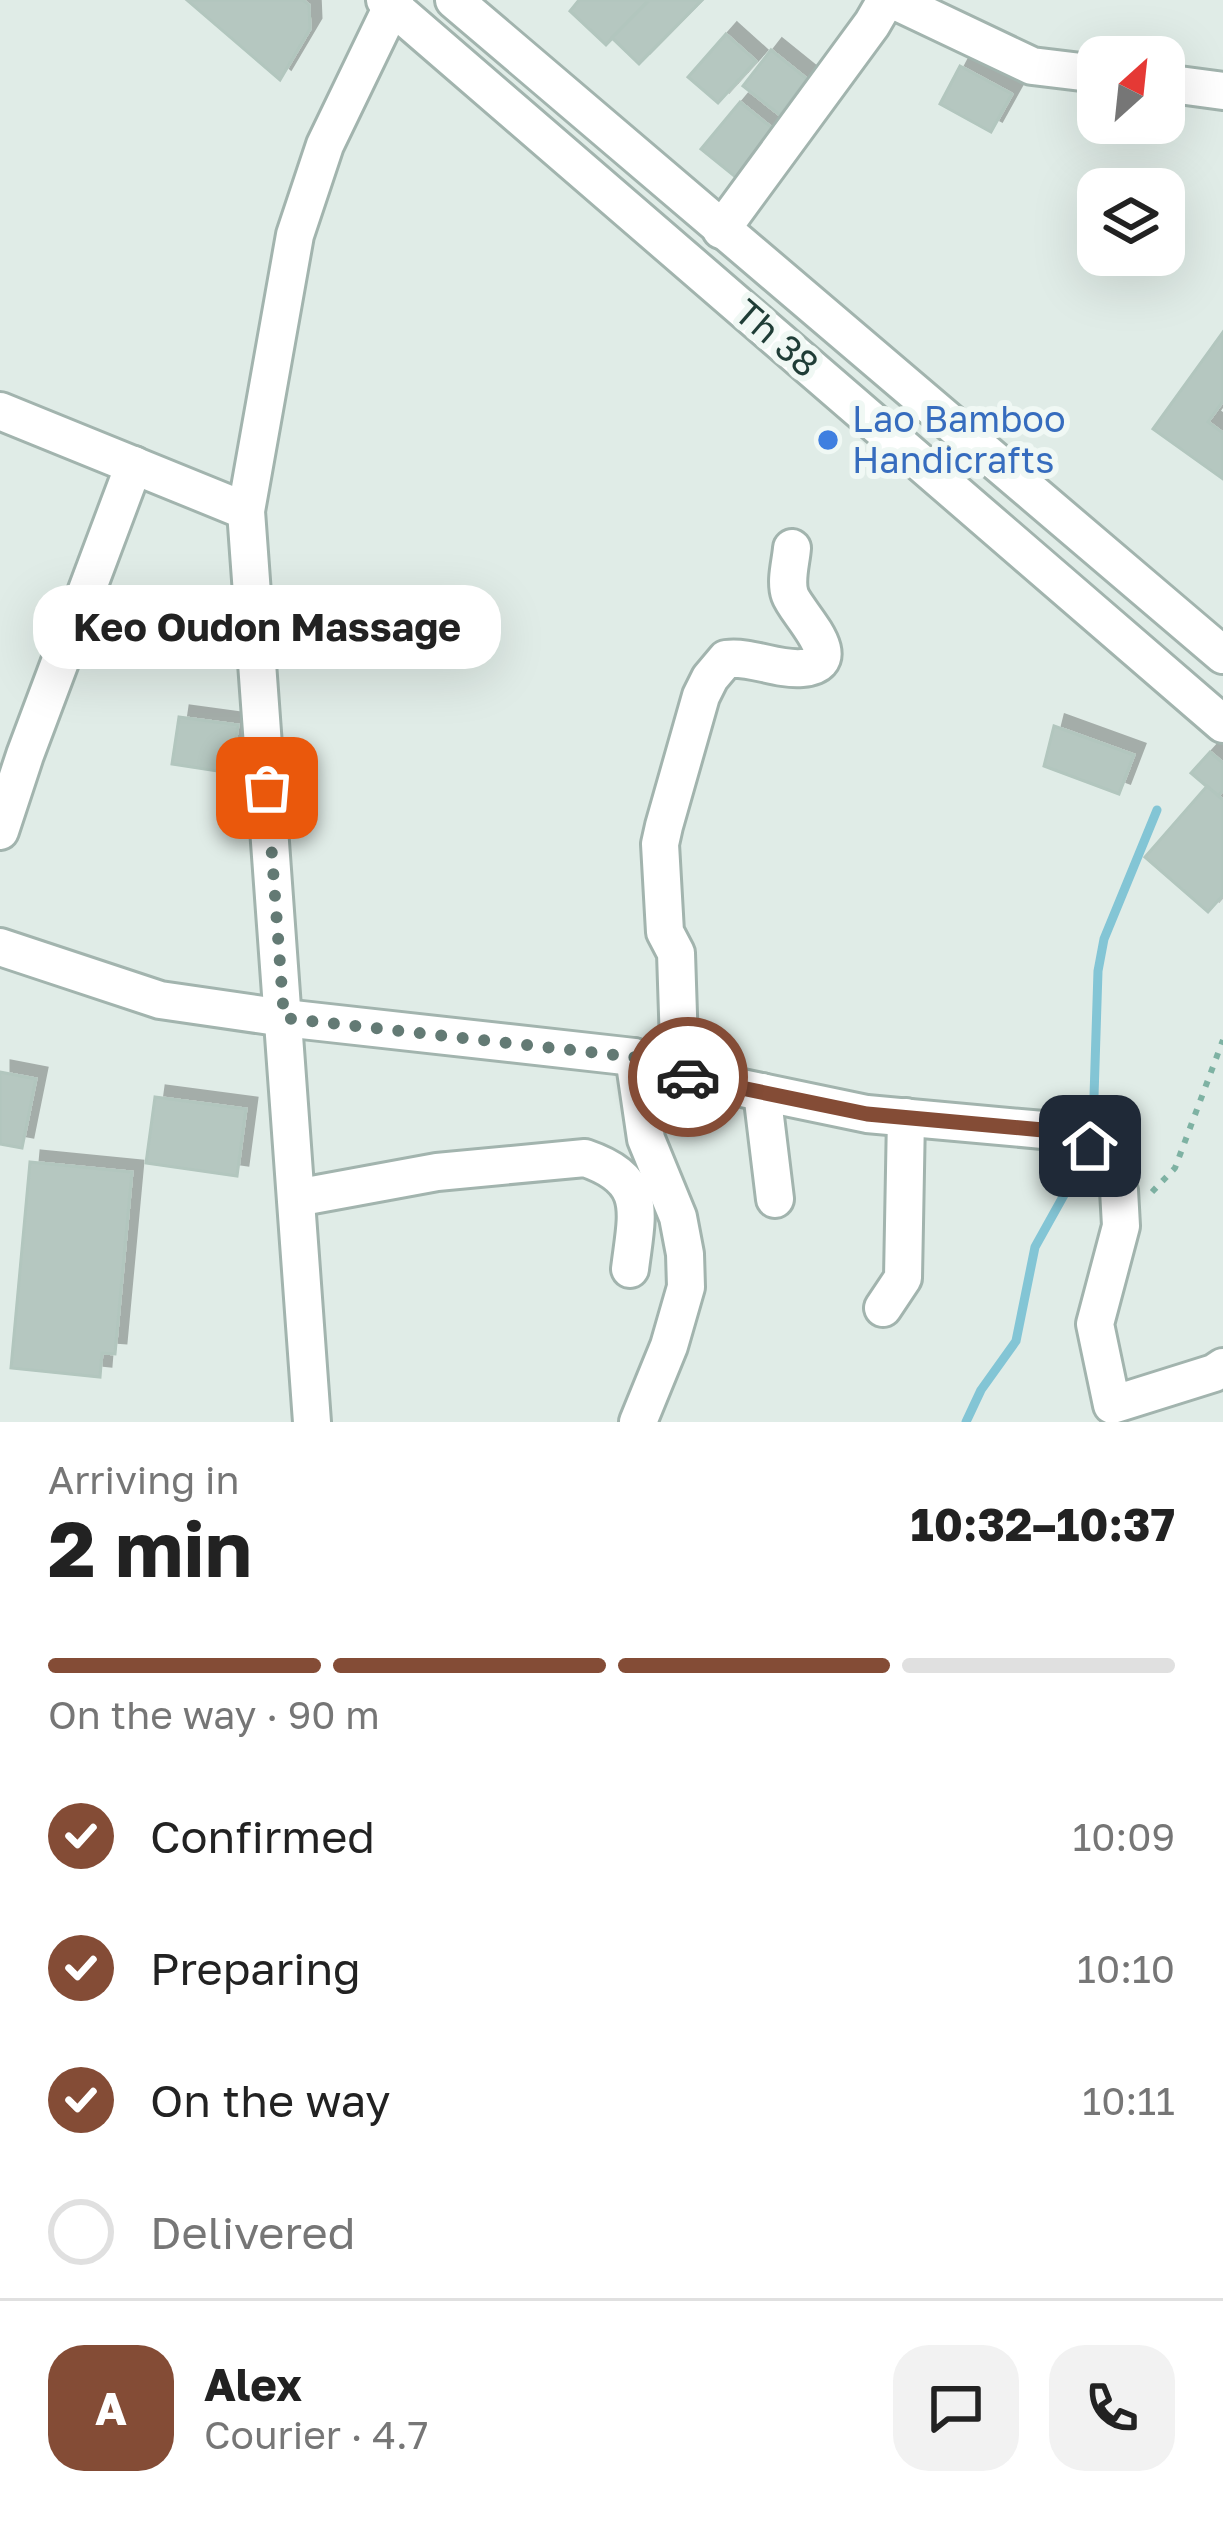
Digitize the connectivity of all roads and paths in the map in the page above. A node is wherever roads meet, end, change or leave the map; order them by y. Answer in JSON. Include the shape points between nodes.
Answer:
{"nodes":[{"id":1,"x":454,"y":0,"type":"edge"},
{"id":2,"x":889,"y":0,"type":"edge"},
{"id":3,"x":390,"y":2,"type":"edge"},
{"id":4,"x":1077,"y":71,"type":"edge"},
{"id":5,"x":1185,"y":86,"type":"edge"},
{"id":6,"x":1223,"y":91,"type":"edge"},
{"id":7,"x":721,"y":230,"type":"junction"},
{"id":8,"x":0,"y":411,"type":"edge"},
{"id":9,"x":134,"y":464,"type":"junction"},
{"id":10,"x":246,"y":512,"type":"junction"},
{"id":11,"x":792,"y":548,"type":"dead end"},
{"id":12,"x":1223,"y":655,"type":"edge"},
{"id":13,"x":1223,"y":724,"type":"edge"},
{"id":14,"x":0,"y":831,"type":"edge"},
{"id":15,"x":0,"y":947,"type":"edge"},
{"id":16,"x":284,"y":1018,"type":"junction"},
{"id":17,"x":1223,"y":1040,"type":"edge"},
{"id":18,"x":634,"y":1057,"type":"junction"},
{"id":19,"x":680,"y":1076,"type":"junction"},
{"id":20,"x":762,"y":1092,"type":"junction"},
{"id":21,"x":906,"y":1117,"type":"junction"},
{"id":22,"x":296,"y":1198,"type":"junction"},
{"id":23,"x":775,"y":1199,"type":"dead end"},
{"id":24,"x":1120,"y":1226,"type":"junction"},
{"id":25,"x":630,"y":1269,"type":"dead end"},
{"id":26,"x":883,"y":1308,"type":"dead end"},
{"id":27,"x":1223,"y":1367,"type":"edge"},
{"id":28,"x":1106,"y":1413,"type":"edge"},
{"id":29,"x":312,"y":1422,"type":"edge"},
{"id":30,"x":638,"y":1422,"type":"edge"}],
"edges":[{"from":1,"to":7,"type":"street","name":"Th 38"},
{"from":2,"to":4,"type":"street","via":[[1032,66]]},
{"from":2,"to":7,"type":"street"},
{"from":3,"to":10,"type":"street","via":[[325,145],[295,236]]},
{"from":3,"to":13,"type":"street","name":"Th 38"},
{"from":5,"to":6,"type":"street"},
{"from":7,"to":12,"type":"street","name":"Th 38"},
{"from":8,"to":9,"type":"street"},
{"from":9,"to":10,"type":"street"},
{"from":9,"to":14,"type":"street"},
{"from":10,"to":16,"type":"street"},
{"from":11,"to":19,"type":"street","via":[[791,599],[819,638],[819,661],[795,668],[726,659],[701,696],[660,844],[665,932],[676,953]]},
{"from":15,"to":16,"type":"street","via":[[160,1000]]},
{"from":16,"to":18,"type":"street"},
{"from":16,"to":22,"type":"street"},
{"from":17,"to":24,"type":"path","via":[[1175,1168]]},
{"from":18,"to":19,"type":"street"},
{"from":18,"to":30,"type":"street","via":[[646,1139],[677,1217],[686,1287]]},
{"from":19,"to":20,"type":"street"},
{"from":20,"to":21,"type":"street"},
{"from":20,"to":23,"type":"street"},
{"from":21,"to":24,"type":"street","via":[[1043,1130],[1090,1146],[1119,1190]]},
{"from":21,"to":26,"type":"street","via":[[903,1278]]},
{"from":22,"to":25,"type":"street","via":[[585,1157],[625,1179],[637,1208]]},
{"from":22,"to":29,"type":"street"},
{"from":24,"to":28,"type":"street","via":[[1095,1324]]},
{"from":27,"to":28,"type":"street"}]}
